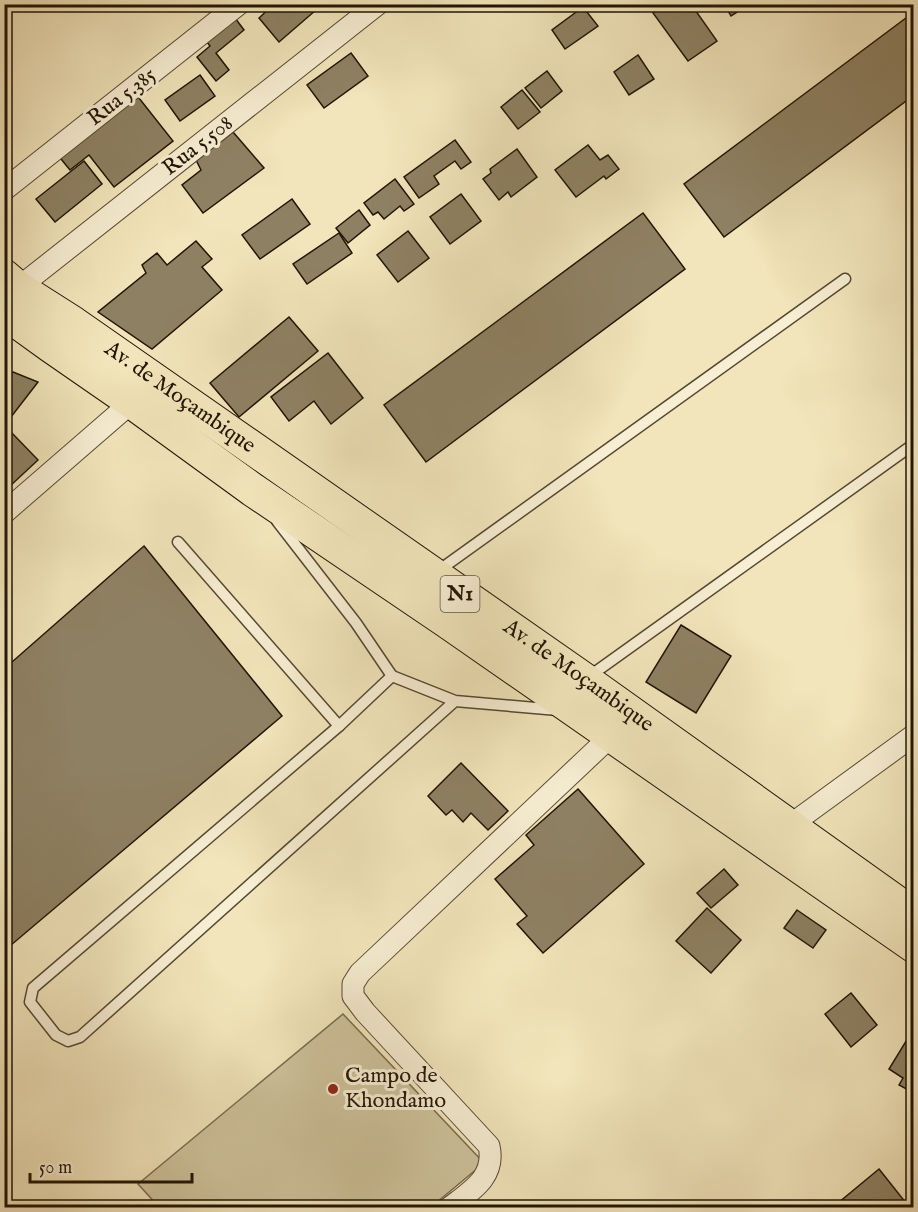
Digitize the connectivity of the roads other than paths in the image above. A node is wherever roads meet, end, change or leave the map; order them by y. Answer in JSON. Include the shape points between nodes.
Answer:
{"nodes":[{"id":1,"x":239,"y":4,"type":"edge"},
{"id":2,"x":378,"y":4,"type":"edge"},
{"id":3,"x":4,"y":190,"type":"edge"},
{"id":4,"x":845,"y":279,"type":"dead end"},
{"id":5,"x":9,"y":292,"type":"edge"},
{"id":6,"x":132,"y":402,"type":"junction"},
{"id":7,"x":914,"y":444,"type":"edge"},
{"id":8,"x":254,"y":490,"type":"junction"},
{"id":9,"x":4,"y":513,"type":"edge"},
{"id":10,"x":178,"y":542,"type":"dead end"},
{"id":11,"x":433,"y":575,"type":"junction"},
{"id":12,"x":392,"y":676,"type":"junction"},
{"id":13,"x":585,"y":680,"type":"junction"},
{"id":14,"x":455,"y":701,"type":"junction"},
{"id":15,"x":575,"y":712,"type":"junction"},
{"id":16,"x":339,"y":726,"type":"junction"},
{"id":17,"x":611,"y":735,"type":"junction"},
{"id":18,"x":914,"y":735,"type":"edge"},
{"id":19,"x":789,"y":826,"type":"junction"},
{"id":20,"x":914,"y":915,"type":"edge"},
{"id":21,"x":914,"y":946,"type":"edge"},
{"id":22,"x":449,"y":1208,"type":"edge"}],
"edges":[{"from":1,"to":3,"type":"street","name":"Rua 5.385"},
{"from":2,"to":5,"type":"street","name":"Rua 5.508"},
{"from":4,"to":11,"type":"lane"},
{"from":5,"to":6,"type":"highway","name":"Av. de Moçambique","number":"N1","via":[[51,346]]},
{"from":5,"to":11,"type":"highway","name":"Av. de Moçambique","number":"N1","via":[[73,323]]},
{"from":6,"to":8,"type":"highway","name":"Av. de Moçambique","number":"N1"},
{"from":6,"to":9,"type":"street"},
{"from":7,"to":13,"type":"lane"},
{"from":8,"to":12,"type":"lane"},
{"from":8,"to":15,"type":"highway","name":"Av. de Moçambique","number":"N1"},
{"from":10,"to":16,"type":"lane"},
{"from":11,"to":13,"type":"highway","name":"Av. de Moçambique","number":"N1"},
{"from":12,"to":14,"type":"lane"},
{"from":12,"to":16,"type":"lane"},
{"from":13,"to":19,"type":"highway","name":"Av. de Moçambique","number":"N1"},
{"from":14,"to":15,"type":"lane"},
{"from":14,"to":16,"type":"lane","via":[[80,1037],[68,1041],[56,1035],[30,1002],[33,988]]},
{"from":15,"to":17,"type":"highway","name":"Av. de Moçambique","number":"N1"},
{"from":17,"to":21,"type":"highway","name":"Av. de Moçambique","number":"N1"},
{"from":17,"to":22,"type":"street","via":[[360,973],[353,984],[352,996],[365,1012],[489,1146],[492,1158],[480,1183]]},
{"from":18,"to":19,"type":"street"},
{"from":19,"to":20,"type":"highway","name":"Av. de Moçambique","number":"N1"}]}
